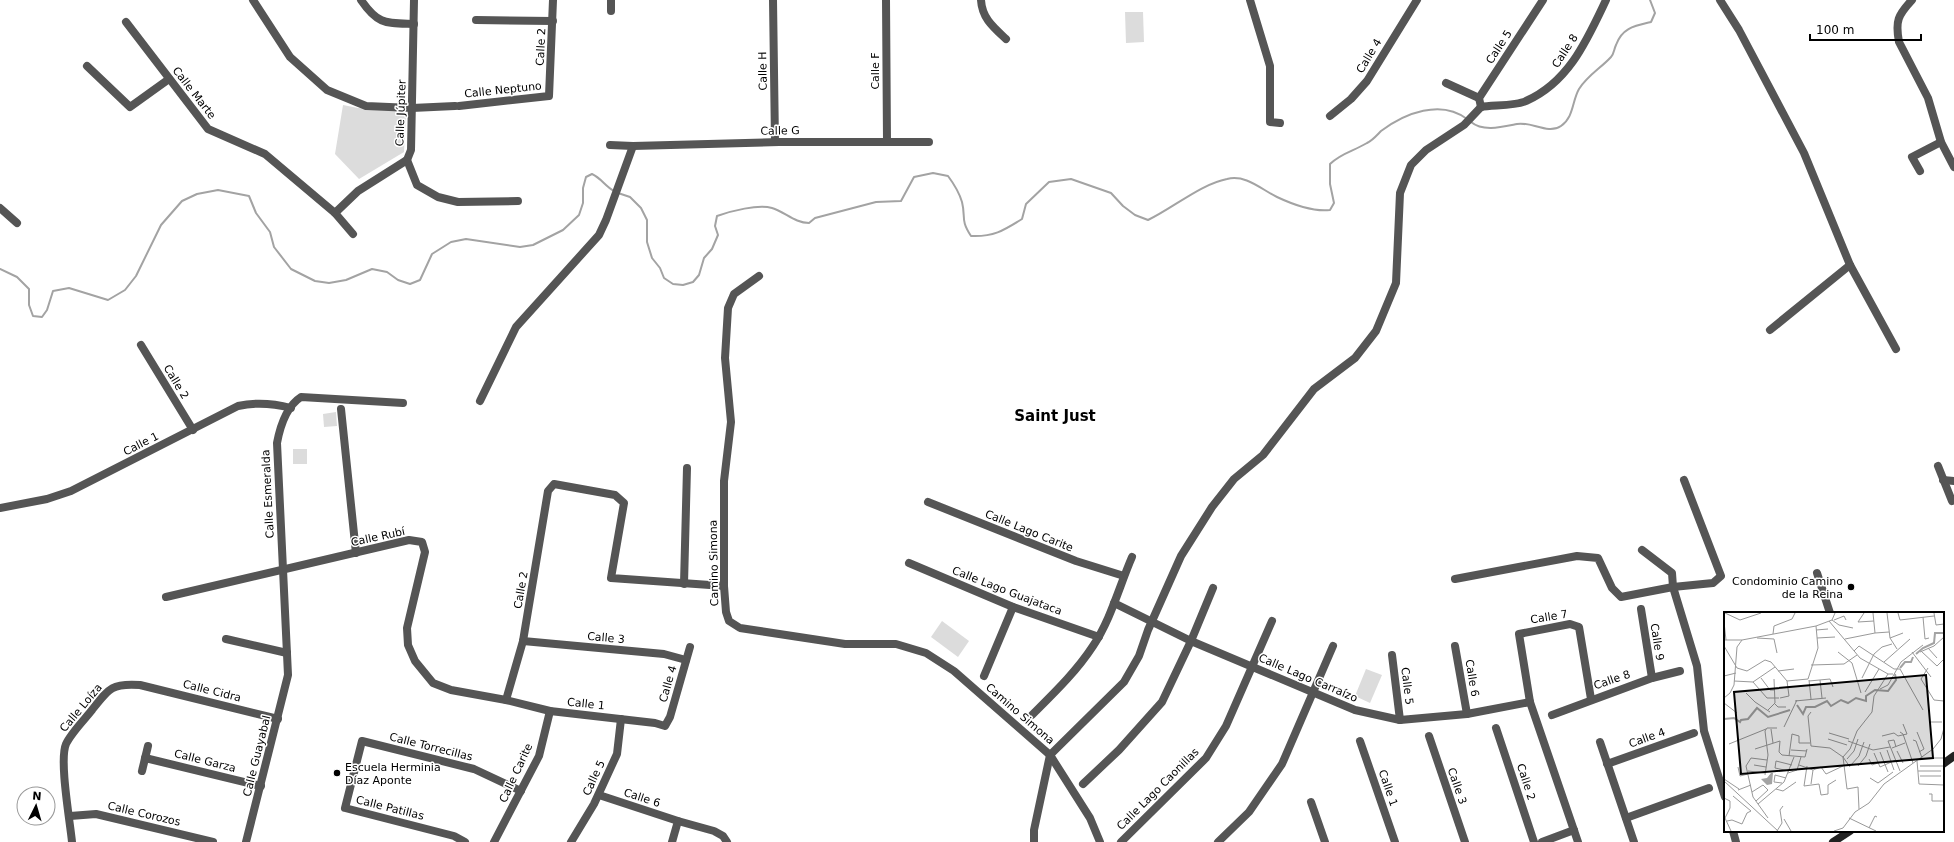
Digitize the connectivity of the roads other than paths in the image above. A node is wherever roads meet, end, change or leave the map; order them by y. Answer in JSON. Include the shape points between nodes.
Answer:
{"nodes":[{"id":1,"x":253,"y":0,"type":"edge"},
{"id":2,"x":361,"y":0,"type":"edge"},
{"id":3,"x":414,"y":0,"type":"edge"},
{"id":4,"x":553,"y":0,"type":"edge"},
{"id":5,"x":611,"y":0,"type":"edge"},
{"id":6,"x":773,"y":0,"type":"edge"},
{"id":7,"x":886,"y":0,"type":"edge"},
{"id":8,"x":981,"y":0,"type":"edge"},
{"id":9,"x":1250,"y":0,"type":"edge"},
{"id":10,"x":1417,"y":0,"type":"edge"},
{"id":11,"x":1543,"y":0,"type":"edge"},
{"id":12,"x":1606,"y":0,"type":"edge"},
{"id":13,"x":1720,"y":0,"type":"edge"},
{"id":14,"x":1912,"y":0,"type":"edge"},
{"id":15,"x":611,"y":11,"type":"dead end"},
{"id":16,"x":476,"y":20,"type":"dead end"},
{"id":17,"x":553,"y":21,"type":"junction"},
{"id":18,"x":126,"y":22,"type":"dead end"},
{"id":19,"x":414,"y":24,"type":"junction"},
{"id":20,"x":1006,"y":39,"type":"dead end"},
{"id":21,"x":87,"y":66,"type":"dead end"},
{"id":22,"x":169,"y":79,"type":"junction"},
{"id":23,"x":1446,"y":83,"type":"dead end"},
{"id":24,"x":550,"y":96,"type":"joint"},
{"id":25,"x":1480,"y":103,"type":"junction"},
{"id":26,"x":412,"y":108,"type":"junction"},
{"id":27,"x":1330,"y":116,"type":"dead end"},
{"id":28,"x":1280,"y":123,"type":"dead end"},
{"id":29,"x":887,"y":141,"type":"junction"},
{"id":30,"x":775,"y":142,"type":"junction"},
{"id":31,"x":928,"y":142,"type":"dead end"},
{"id":32,"x":1941,"y":142,"type":"junction"},
{"id":33,"x":610,"y":145,"type":"dead end"},
{"id":34,"x":633,"y":146,"type":"junction"},
{"id":35,"x":407,"y":160,"type":"junction"},
{"id":36,"x":1954,"y":167,"type":"edge"},
{"id":37,"x":1920,"y":171,"type":"dead end"},
{"id":38,"x":518,"y":201,"type":"dead end"},
{"id":39,"x":0,"y":208,"type":"edge"},
{"id":40,"x":335,"y":213,"type":"junction"},
{"id":41,"x":17,"y":223,"type":"dead end"},
{"id":42,"x":353,"y":234,"type":"dead end"},
{"id":43,"x":1850,"y":265,"type":"junction"},
{"id":44,"x":759,"y":276,"type":"dead end"},
{"id":45,"x":1770,"y":330,"type":"dead end"},
{"id":46,"x":141,"y":345,"type":"dead end"},
{"id":47,"x":1896,"y":349,"type":"dead end"},
{"id":48,"x":480,"y":400,"type":"dead end"},
{"id":49,"x":403,"y":403,"type":"dead end"},
{"id":50,"x":291,"y":408,"type":"junction"},
{"id":51,"x":341,"y":409,"type":"dead end"},
{"id":52,"x":192,"y":430,"type":"junction"},
{"id":53,"x":1938,"y":466,"type":"dead end"},
{"id":54,"x":687,"y":468,"type":"dead end"},
{"id":55,"x":1684,"y":480,"type":"dead end"},
{"id":56,"x":1943,"y":480,"type":"junction"},
{"id":57,"x":1954,"y":481,"type":"edge"},
{"id":58,"x":1952,"y":501,"type":"dead end"},
{"id":59,"x":928,"y":502,"type":"dead end"},
{"id":60,"x":0,"y":508,"type":"edge"},
{"id":61,"x":1642,"y":550,"type":"dead end"},
{"id":62,"x":356,"y":552,"type":"junction"},
{"id":63,"x":1132,"y":557,"type":"dead end"},
{"id":64,"x":909,"y":563,"type":"dead end"},
{"id":65,"x":283,"y":570,"type":"junction"},
{"id":66,"x":1817,"y":573,"type":"dead end"},
{"id":67,"x":1124,"y":576,"type":"junction"},
{"id":68,"x":1455,"y":580,"type":"dead end"},
{"id":69,"x":684,"y":584,"type":"junction"},
{"id":70,"x":724,"y":586,"type":"junction"},
{"id":71,"x":1673,"y":587,"type":"junction"},
{"id":72,"x":1213,"y":588,"type":"dead end"},
{"id":73,"x":166,"y":597,"type":"dead end"},
{"id":74,"x":1114,"y":603,"type":"junction"},
{"id":75,"x":1013,"y":607,"type":"junction"},
{"id":76,"x":1641,"y":609,"type":"dead end"},
{"id":77,"x":1830,"y":612,"type":"edge"},
{"id":78,"x":1272,"y":621,"type":"dead end"},
{"id":79,"x":1152,"y":622,"type":"junction"},
{"id":80,"x":1099,"y":637,"type":"junction"},
{"id":81,"x":226,"y":639,"type":"dead end"},
{"id":82,"x":1191,"y":641,"type":"junction"},
{"id":83,"x":523,"y":642,"type":"junction"},
{"id":84,"x":1333,"y":646,"type":"dead end"},
{"id":85,"x":1455,"y":646,"type":"dead end"},
{"id":86,"x":690,"y":647,"type":"dead end"},
{"id":87,"x":286,"y":653,"type":"junction"},
{"id":88,"x":1392,"y":655,"type":"dead end"},
{"id":89,"x":686,"y":660,"type":"junction"},
{"id":90,"x":1252,"y":667,"type":"junction"},
{"id":91,"x":1680,"y":671,"type":"dead end"},
{"id":92,"x":288,"y":675,"type":"joint"},
{"id":93,"x":984,"y":676,"type":"dead end"},
{"id":94,"x":1652,"y":678,"type":"junction"},
{"id":95,"x":140,"y":685,"type":"joint"},
{"id":96,"x":1313,"y":692,"type":"junction"},
{"id":97,"x":1591,"y":699,"type":"junction"},
{"id":98,"x":506,"y":700,"type":"junction"},
{"id":99,"x":1530,"y":702,"type":"junction"},
{"id":100,"x":550,"y":711,"type":"junction"},
{"id":101,"x":1467,"y":714,"type":"junction"},
{"id":102,"x":1032,"y":715,"type":"dead end"},
{"id":103,"x":1552,"y":715,"type":"dead end"},
{"id":104,"x":278,"y":719,"type":"junction"},
{"id":105,"x":621,"y":719,"type":"junction"},
{"id":106,"x":1400,"y":720,"type":"junction"},
{"id":107,"x":665,"y":726,"type":"joint"},
{"id":108,"x":1496,"y":728,"type":"dead end"},
{"id":109,"x":1694,"y":733,"type":"dead end"},
{"id":110,"x":1428,"y":736,"type":"dead end"},
{"id":111,"x":1360,"y":741,"type":"dead end"},
{"id":112,"x":1600,"y":742,"type":"dead end"},
{"id":113,"x":148,"y":746,"type":"dead end"},
{"id":114,"x":1050,"y":755,"type":"junction"},
{"id":115,"x":1954,"y":756,"type":"edge"},
{"id":116,"x":145,"y":758,"type":"junction"},
{"id":117,"x":1944,"y":763,"type":"edge"},
{"id":118,"x":1607,"y":764,"type":"junction"},
{"id":119,"x":142,"y":771,"type":"dead end"},
{"id":120,"x":354,"y":771,"type":"joint"},
{"id":121,"x":1083,"y":784,"type":"dead end"},
{"id":122,"x":261,"y":786,"type":"junction"},
{"id":123,"x":1709,"y":788,"type":"dead end"},
{"id":124,"x":521,"y":791,"type":"junction"},
{"id":125,"x":1724,"y":794,"type":"edge"},
{"id":126,"x":598,"y":795,"type":"junction"},
{"id":127,"x":1311,"y":802,"type":"dead end"},
{"id":128,"x":70,"y":816,"type":"junction"},
{"id":129,"x":1626,"y":818,"type":"junction"},
{"id":130,"x":678,"y":821,"type":"junction"},
{"id":131,"x":1574,"y":830,"type":"junction"},
{"id":132,"x":1848,"y":832,"type":"edge"},
{"id":133,"x":1735,"y":837,"type":"edge"},
{"id":134,"x":1836,"y":837,"type":"edge"},
{"id":135,"x":72,"y":842,"type":"edge"},
{"id":136,"x":213,"y":842,"type":"edge"},
{"id":137,"x":246,"y":842,"type":"edge"},
{"id":138,"x":465,"y":842,"type":"edge"},
{"id":139,"x":494,"y":842,"type":"edge"},
{"id":140,"x":572,"y":842,"type":"edge"},
{"id":141,"x":672,"y":842,"type":"edge"},
{"id":142,"x":727,"y":842,"type":"edge"},
{"id":143,"x":1034,"y":842,"type":"edge"},
{"id":144,"x":1100,"y":842,"type":"edge"},
{"id":145,"x":1121,"y":842,"type":"edge"},
{"id":146,"x":1218,"y":842,"type":"edge"},
{"id":147,"x":1325,"y":842,"type":"edge"},
{"id":148,"x":1395,"y":842,"type":"edge"},
{"id":149,"x":1465,"y":842,"type":"edge"},
{"id":150,"x":1534,"y":842,"type":"edge"},
{"id":151,"x":1542,"y":842,"type":"edge"},
{"id":152,"x":1578,"y":842,"type":"edge"},
{"id":153,"x":1634,"y":842,"type":"edge"},
{"id":154,"x":1727,"y":842,"type":"edge"}],
"edges":[{"from":1,"to":26,"type":"street","name":"Calle Neptuno","via":[[290,57],[327,90],[366,106]]},
{"from":2,"to":19,"type":"street","via":[[371,16],[387,23]]},
{"from":3,"to":19,"type":"street","name":"Calle Júpiter"},
{"from":4,"to":17,"type":"street","name":"Calle 2"},
{"from":5,"to":15,"type":"street"},
{"from":6,"to":30,"type":"street","name":"Calle H"},
{"from":7,"to":29,"type":"street","name":"Calle F"},
{"from":8,"to":20,"type":"street","via":[[984,15]]},
{"from":9,"to":28,"type":"street","via":[[1270,66],[1270,122]]},
{"from":10,"to":27,"type":"street","name":"Calle 4","via":[[1367,81],[1351,99]]},
{"from":11,"to":25,"type":"street","name":"Calle 5"},
{"from":12,"to":25,"type":"street","name":"Calle 8","via":[[1566,72],[1550,87],[1525,102]]},
{"from":13,"to":43,"type":"street","via":[[1804,153]]},
{"from":14,"to":32,"type":"street","via":[[1898,16],[1899,42],[1928,98]]},
{"from":16,"to":17,"type":"street"},
{"from":17,"to":24,"type":"street","name":"Calle 2"},
{"from":18,"to":22,"type":"street","name":"Calle Marte"},
{"from":19,"to":26,"type":"street","name":"Calle Júpiter"},
{"from":21,"to":22,"type":"street","via":[[130,107]]},
{"from":22,"to":40,"type":"street","name":"Calle Marte","via":[[208,129],[265,154]]},
{"from":23,"to":25,"type":"street"},
{"from":24,"to":26,"type":"street","name":"Calle Neptuno"},
{"from":25,"to":79,"type":"street","name":"Calle 5","via":[[1465,124],[1426,150],[1411,164],[1400,193],[1396,283],[1376,331],[1355,358],[1314,389],[1263,455],[1234,479],[1212,507],[1181,556]]},
{"from":26,"to":35,"type":"street","name":"Calle Júpiter","via":[[411,150]]},
{"from":29,"to":30,"type":"street","name":"Calle G"},
{"from":29,"to":31,"type":"street","name":"Calle G"},
{"from":30,"to":34,"type":"street","name":"Calle G"},
{"from":32,"to":36,"type":"street"},
{"from":32,"to":37,"type":"street","via":[[1912,157]]},
{"from":33,"to":34,"type":"street","name":"Calle G"},
{"from":34,"to":48,"type":"street","via":[[599,235],[516,327]]},
{"from":35,"to":38,"type":"street","via":[[417,185],[438,197],[458,202]]},
{"from":35,"to":40,"type":"street","name":"Calle Júpiter","via":[[358,191]]},
{"from":39,"to":41,"type":"street"},
{"from":40,"to":42,"type":"street","name":"Calle Marte"},
{"from":43,"to":45,"type":"street"},
{"from":43,"to":47,"type":"street"},
{"from":44,"to":70,"type":"street","name":"Camino Simona","via":[[734,294],[728,308],[725,358],[731,422],[724,481]]},
{"from":46,"to":52,"type":"street","name":"Calle 2"},
{"from":49,"to":50,"type":"street","name":"Calle Esmeralda","via":[[301,397]]},
{"from":50,"to":52,"type":"street","name":"Calle 1","via":[[271,403],[238,406]]},
{"from":50,"to":65,"type":"street","name":"Calle Esmeralda","via":[[279,430],[277,443]]},
{"from":51,"to":62,"type":"street"},
{"from":52,"to":60,"type":"street","name":"Calle 1","via":[[71,491],[48,499]]},
{"from":53,"to":56,"type":"street"},
{"from":54,"to":69,"type":"street"},
{"from":55,"to":71,"type":"street","via":[[1721,576],[1713,583]]},
{"from":56,"to":57,"type":"street"},
{"from":56,"to":58,"type":"street"},
{"from":59,"to":67,"type":"street","name":"Calle Lago Carite","via":[[1076,561]]},
{"from":61,"to":71,"type":"street","via":[[1672,573]]},
{"from":62,"to":65,"type":"street","name":"Calle Rubí"},
{"from":62,"to":98,"type":"street","name":"Calle Rubí","via":[[409,540],[422,542],[425,552],[407,628],[408,645],[415,661],[433,683],[451,690]]},
{"from":63,"to":67,"type":"street"},
{"from":64,"to":75,"type":"street","name":"Calle Lago Guajataca"},
{"from":65,"to":73,"type":"street","name":"Calle Rubí"},
{"from":65,"to":87,"type":"street","name":"Calle Esmeralda"},
{"from":66,"to":77,"type":"street"},
{"from":67,"to":74,"type":"street"},
{"from":68,"to":71,"type":"street","via":[[1577,556],[1598,558],[1612,588],[1621,596]]},
{"from":69,"to":70,"type":"street"},
{"from":69,"to":83,"type":"street","name":"Calle 2","via":[[611,578],[624,503],[615,495],[554,484],[548,491]]},
{"from":70,"to":114,"type":"street","name":"Camino Simona","via":[[729,621],[740,628],[845,644],[896,644],[926,653],[954,671]]},
{"from":71,"to":125,"type":"street","via":[[1697,666],[1704,731]]},
{"from":72,"to":82,"type":"street"},
{"from":74,"to":79,"type":"street","name":"Calle Lago Carraízo"},
{"from":74,"to":80,"type":"street"},
{"from":75,"to":80,"type":"street","name":"Calle Lago Guajataca"},
{"from":75,"to":93,"type":"street"},
{"from":76,"to":94,"type":"street","name":"Calle 9"},
{"from":78,"to":90,"type":"street","name":"Calle Lago Caonillas"},
{"from":79,"to":82,"type":"street","name":"Calle Lago Carraízo"},
{"from":79,"to":114,"type":"street","name":"Calle 5","via":[[1140,656],[1124,682]]},
{"from":80,"to":102,"type":"street","via":[[1077,669]]},
{"from":81,"to":87,"type":"street"},
{"from":82,"to":90,"type":"street","name":"Calle Lago Carraízo"},
{"from":82,"to":121,"type":"street","via":[[1162,702],[1119,750]]},
{"from":83,"to":89,"type":"street","name":"Calle 3","via":[[664,654]]},
{"from":83,"to":98,"type":"street","name":"Calle 2"},
{"from":84,"to":96,"type":"street"},
{"from":85,"to":101,"type":"street","name":"Calle 6"},
{"from":86,"to":89,"type":"street","name":"Calle 4"},
{"from":87,"to":92,"type":"street","name":"Calle Esmeralda"},
{"from":88,"to":106,"type":"street","name":"Calle 5"},
{"from":89,"to":107,"type":"street","name":"Calle 4","via":[[670,717]]},
{"from":90,"to":96,"type":"street","name":"Calle Lago Carraízo"},
{"from":90,"to":145,"type":"street","name":"Calle Lago Caonillas","via":[[1226,726],[1206,758]]},
{"from":91,"to":94,"type":"street","name":"Calle 8"},
{"from":92,"to":104,"type":"street","name":"Calle Guayabal"},
{"from":94,"to":97,"type":"street","name":"Calle 8"},
{"from":95,"to":104,"type":"street","name":"Calle Cidra"},
{"from":95,"to":128,"type":"street","name":"Calle Loíza","via":[[115,686],[105,693],[66,744],[63,762]]},
{"from":96,"to":106,"type":"street","name":"Calle Lago Carraízo","via":[[1355,710]]},
{"from":96,"to":146,"type":"street","via":[[1282,764],[1249,812]]},
{"from":97,"to":99,"type":"street","name":"Calle 7","via":[[1581,632],[1579,627],[1570,624],[1519,634]]},
{"from":97,"to":103,"type":"street","name":"Calle 8"},
{"from":98,"to":100,"type":"street","name":"Calle 1"},
{"from":99,"to":101,"type":"street","name":"Calle Lago Carraízo"},
{"from":99,"to":131,"type":"street"},
{"from":100,"to":105,"type":"street","name":"Calle 1"},
{"from":100,"to":124,"type":"street","name":"Calle Carite","via":[[539,756]]},
{"from":101,"to":106,"type":"street","name":"Calle Lago Carraízo"},
{"from":104,"to":122,"type":"street","name":"Calle Guayabal"},
{"from":105,"to":107,"type":"street","name":"Calle 1"},
{"from":105,"to":126,"type":"street","name":"Calle 5","via":[[617,754]]},
{"from":108,"to":150,"type":"street","name":"Calle 2"},
{"from":109,"to":118,"type":"street","name":"Calle 4"},
{"from":110,"to":149,"type":"street","name":"Calle 3"},
{"from":111,"to":148,"type":"street","name":"Calle 1"},
{"from":112,"to":118,"type":"street"},
{"from":113,"to":116,"type":"street"},
{"from":114,"to":143,"type":"street","via":[[1034,830]]},
{"from":114,"to":144,"type":"street","name":"Camino Simona","via":[[1090,818]]},
{"from":115,"to":117,"type":"street"},
{"from":116,"to":119,"type":"street"},
{"from":116,"to":122,"type":"street","name":"Calle Garza"},
{"from":118,"to":129,"type":"street"},
{"from":120,"to":124,"type":"street","name":"Calle Torrecillas","via":[[362,741],[474,769]]},
{"from":120,"to":138,"type":"street","name":"Calle Patillas","via":[[345,808],[454,836]]},
{"from":122,"to":137,"type":"street","name":"Calle Guayabal"},
{"from":123,"to":129,"type":"street"},
{"from":124,"to":139,"type":"street","name":"Calle Carite"},
{"from":126,"to":130,"type":"street","name":"Calle 6"},
{"from":126,"to":140,"type":"street","name":"Calle 5"},
{"from":127,"to":147,"type":"street"},
{"from":128,"to":135,"type":"street","name":"Calle Loíza"},
{"from":128,"to":136,"type":"street","name":"Calle Corozos","via":[[96,814]]},
{"from":129,"to":153,"type":"street"},
{"from":130,"to":141,"type":"street"},
{"from":130,"to":142,"type":"street","name":"Calle 6","via":[[714,831]]},
{"from":131,"to":151,"type":"street"},
{"from":131,"to":152,"type":"street"},
{"from":132,"to":134,"type":"street"},
{"from":133,"to":154,"type":"street"}]}
